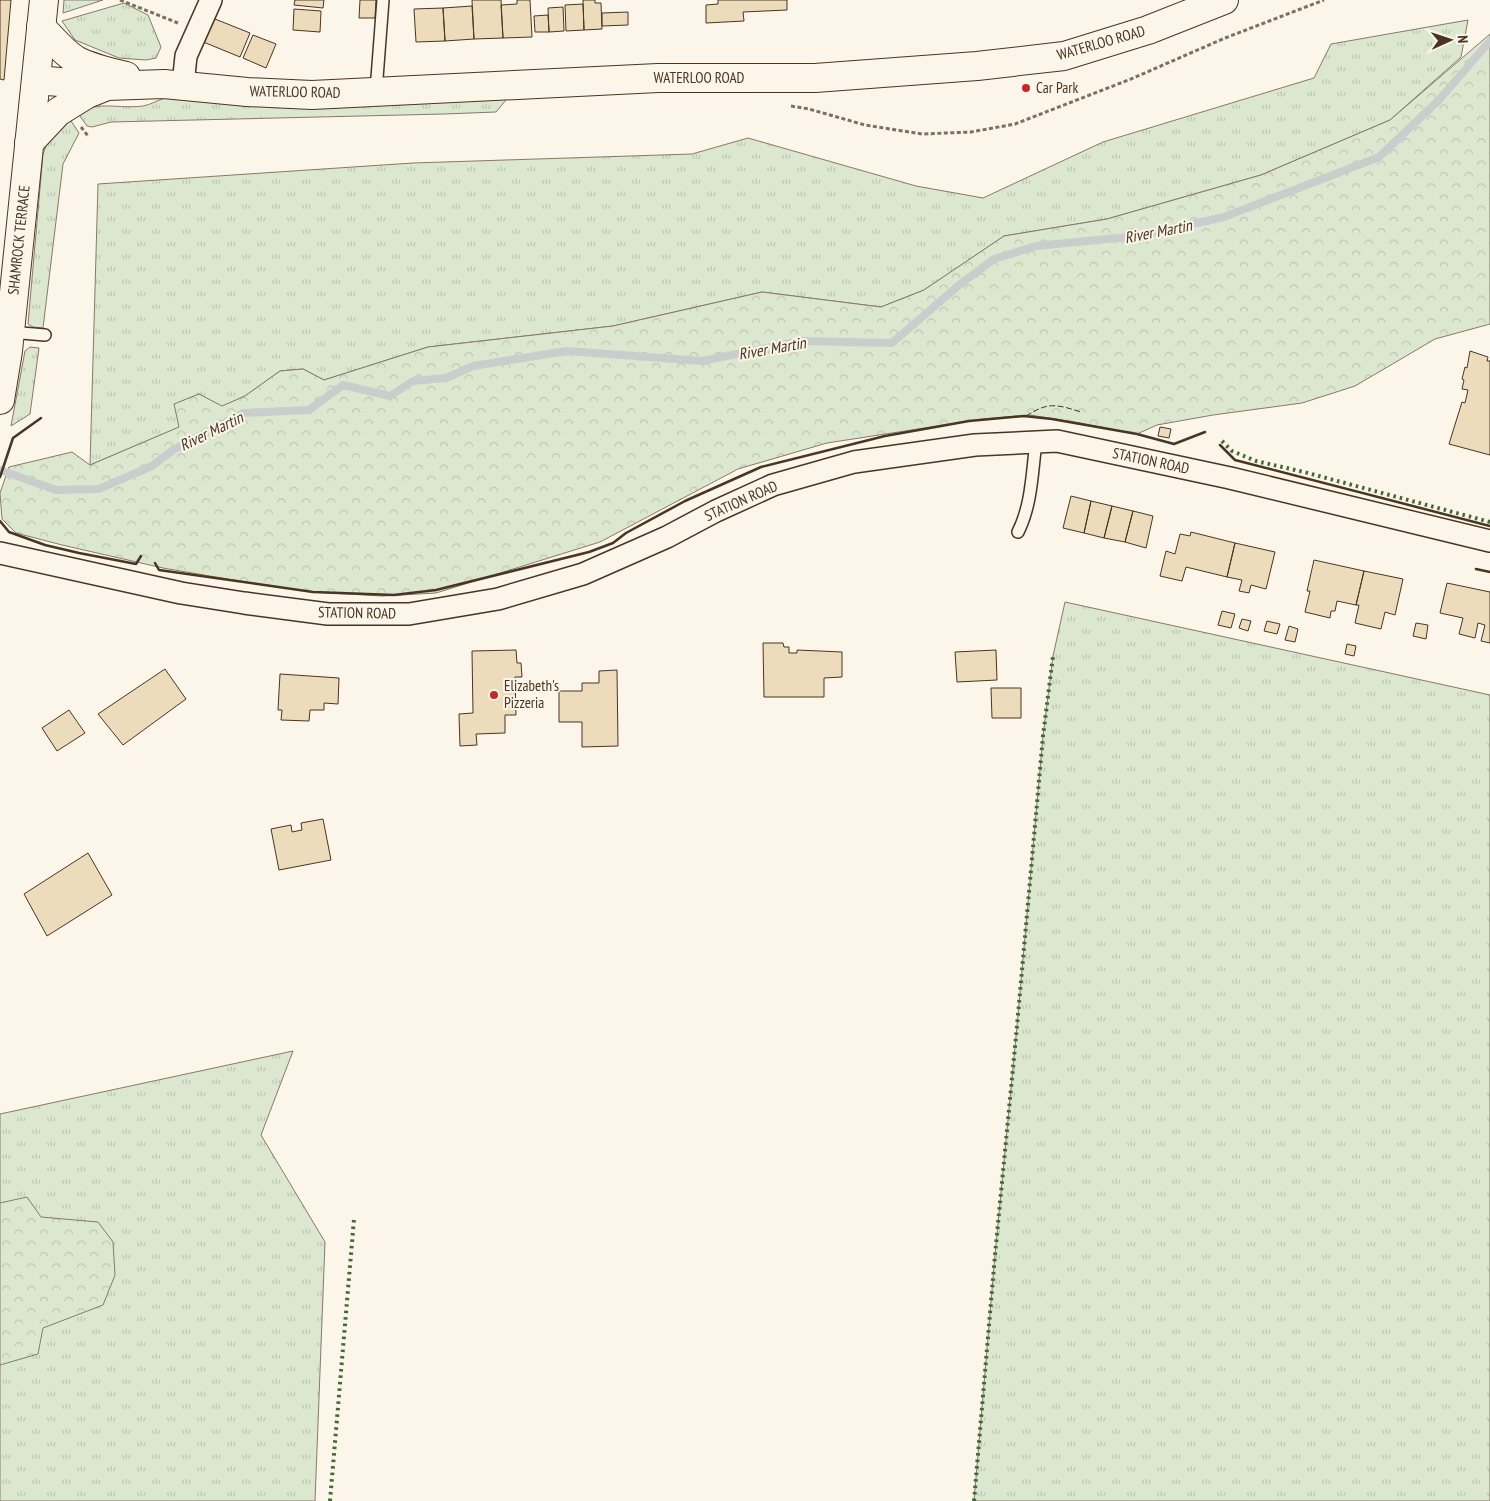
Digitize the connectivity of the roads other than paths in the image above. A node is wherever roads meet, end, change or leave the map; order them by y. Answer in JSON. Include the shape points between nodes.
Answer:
{"nodes":[{"id":1,"x":43,"y":0,"type":"edge"},
{"id":2,"x":211,"y":0,"type":"edge"},
{"id":3,"x":383,"y":0,"type":"edge"},
{"id":4,"x":1224,"y":0,"type":"edge"},
{"id":5,"x":41,"y":27,"type":"junction"},
{"id":6,"x":36,"y":80,"type":"junction"},
{"id":7,"x":174,"y":84,"type":"junction"},
{"id":8,"x":106,"y":86,"type":"junction"},
{"id":9,"x":376,"y":91,"type":"junction"},
{"id":10,"x":29,"y":143,"type":"junction"},
{"id":11,"x":10,"y":332,"type":"junction"},
{"id":12,"x":45,"y":335,"type":"dead end"},
{"id":13,"x":0,"y":400,"type":"edge"},
{"id":14,"x":1036,"y":442,"type":"junction"},
{"id":15,"x":1018,"y":532,"type":"dead end"},
{"id":16,"x":1490,"y":541,"type":"edge"},
{"id":17,"x":0,"y":552,"type":"edge"}],
"edges":[{"from":1,"to":5,"type":"street","name":"SHAMROCK TERRACE"},
{"from":2,"to":7,"type":"street"},
{"from":3,"to":9,"type":"lane"},
{"from":4,"to":9,"type":"street","name":"WATERLOO ROAD","via":[[1148,30],[1064,56],[977,66],[816,78],[658,78]]},
{"from":5,"to":6,"type":"street","name":"SHAMROCK TERRACE"},
{"from":5,"to":7,"type":"street","name":"WATERLOO ROAD","via":[[76,60],[99,69]]},
{"from":6,"to":8,"type":"street","name":"WATERLOO ROAD"},
{"from":6,"to":10,"type":"street","name":"SHAMROCK TERRACE"},
{"from":7,"to":8,"type":"street","name":"WATERLOO ROAD"},
{"from":7,"to":9,"type":"street","name":"WATERLOO ROAD","via":[[312,95]]},
{"from":8,"to":10,"type":"street","via":[[58,112]]},
{"from":10,"to":11,"type":"street","name":"SHAMROCK TERRACE"},
{"from":11,"to":12,"type":"lane"},
{"from":11,"to":13,"type":"street","name":"SHAMROCK TERRACE"},
{"from":14,"to":15,"type":"lane","via":[[1031,488],[1025,518]]},
{"from":14,"to":16,"type":"street","name":"STATION ROAD","via":[[1057,441],[1230,478]]},
{"from":14,"to":17,"type":"street","name":"STATION ROAD","via":[[974,445],[854,462],[774,485],[583,574],[498,599],[409,614],[328,614],[181,593]]}]}
